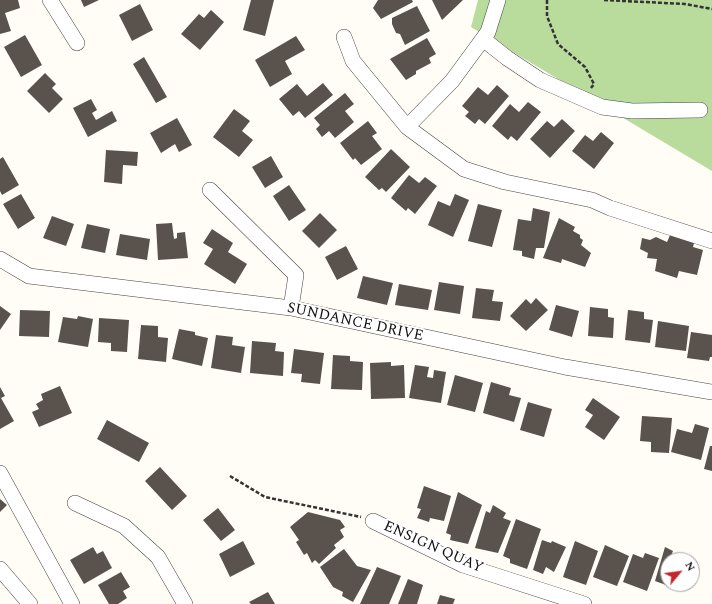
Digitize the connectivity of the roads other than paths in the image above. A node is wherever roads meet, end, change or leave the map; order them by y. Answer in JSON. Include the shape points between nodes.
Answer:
{"nodes":[{"id":1,"x":50,"y":0,"type":"edge"},
{"id":2,"x":498,"y":0,"type":"edge"},
{"id":3,"x":344,"y":37,"type":"dead end"},
{"id":4,"x":483,"y":39,"type":"junction"},
{"id":5,"x":77,"y":43,"type":"dead end"},
{"id":6,"x":700,"y":110,"type":"dead end"},
{"id":7,"x":407,"y":127,"type":"junction"},
{"id":8,"x":210,"y":190,"type":"dead end"},
{"id":9,"x":712,"y":241,"type":"edge"},
{"id":10,"x":0,"y":260,"type":"edge"},
{"id":11,"x":291,"y":308,"type":"junction"},
{"id":12,"x":712,"y":392,"type":"edge"},
{"id":13,"x":0,"y":473,"type":"edge"},
{"id":14,"x":75,"y":503,"type":"dead end"},
{"id":15,"x":373,"y":521,"type":"road end"},
{"id":16,"x":0,"y":569,"type":"edge"},
{"id":17,"x":30,"y":604,"type":"edge"},
{"id":18,"x":72,"y":604,"type":"edge"},
{"id":19,"x":185,"y":604,"type":"edge"},
{"id":20,"x":584,"y":604,"type":"edge"}],
"edges":[{"from":1,"to":5,"type":"street"},
{"from":2,"to":4,"type":"street","via":[[488,32]]},
{"from":3,"to":7,"type":"street","via":[[353,61]]},
{"from":4,"to":6,"type":"street","via":[[540,80],[602,107],[632,112]]},
{"from":4,"to":7,"type":"street","via":[[452,81]]},
{"from":7,"to":9,"type":"street","via":[[464,169],[505,182],[592,200]]},
{"from":8,"to":11,"type":"street","via":[[296,275]]},
{"from":10,"to":11,"type":"street","name":"SUNDANCE DRIVE","via":[[29,276]]},
{"from":11,"to":12,"type":"street","name":"SUNDANCE DRIVE","via":[[565,367]]},
{"from":13,"to":18,"type":"street"},
{"from":14,"to":19,"type":"street","via":[[124,526],[158,557]]},
{"from":15,"to":20,"type":"street","name":"ENSIGN QUAY","via":[[462,565]]},
{"from":16,"to":17,"type":"street"}]}
